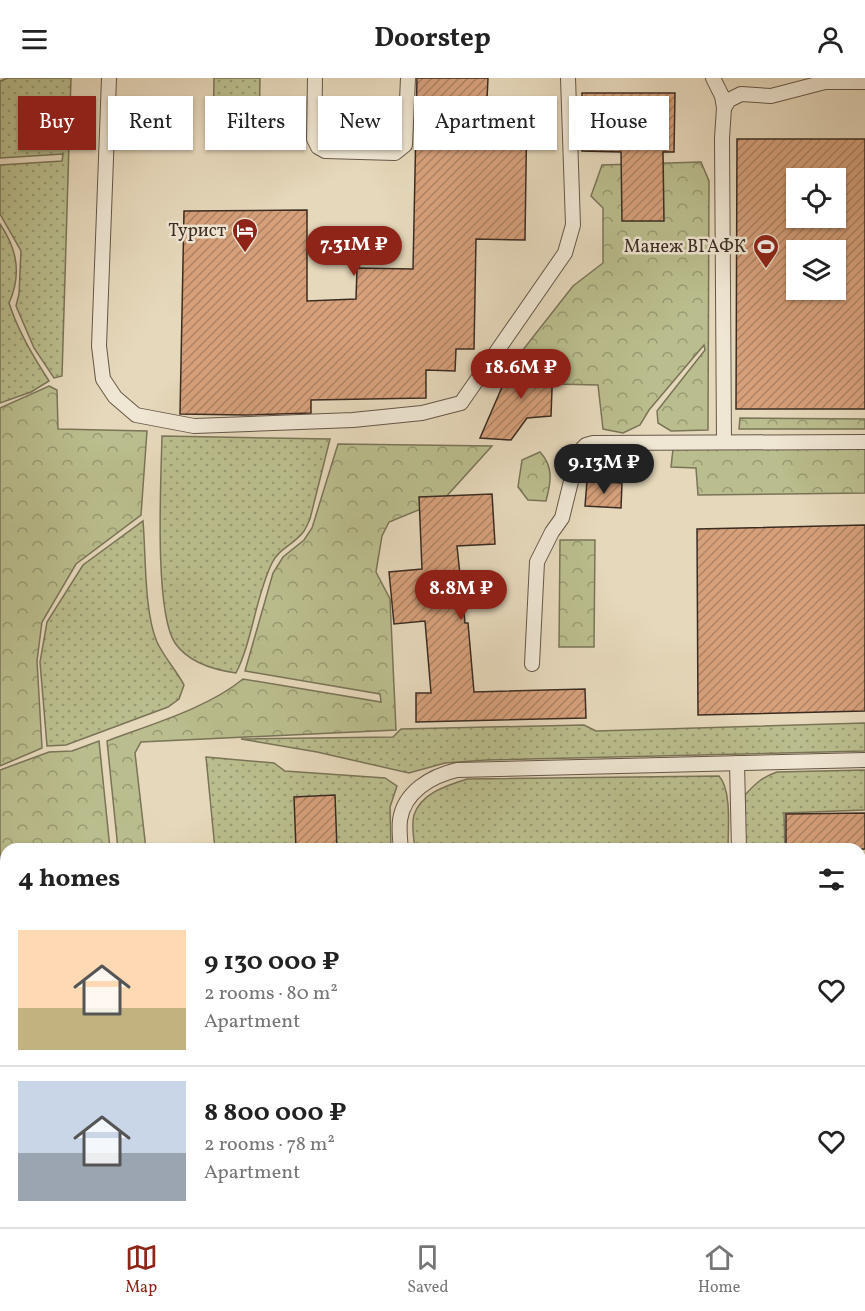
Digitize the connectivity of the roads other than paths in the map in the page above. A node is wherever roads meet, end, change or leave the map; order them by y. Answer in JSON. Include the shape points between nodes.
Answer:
{"nodes":[{"id":1,"x":109,"y":78,"type":"edge"},
{"id":2,"x":315,"y":78,"type":"edge"},
{"id":3,"x":408,"y":78,"type":"edge"},
{"id":4,"x":568,"y":78,"type":"edge"},
{"id":5,"x":713,"y":78,"type":"edge"},
{"id":6,"x":865,"y":82,"type":"edge"},
{"id":7,"x":723,"y":108,"type":"junction"},
{"id":8,"x":724,"y":442,"type":"junction"},
{"id":9,"x":865,"y":442,"type":"edge"},
{"id":10,"x":532,"y":663,"type":"dead end"},
{"id":11,"x":865,"y":760,"type":"edge"},
{"id":12,"x":737,"y":763,"type":"junction"},
{"id":13,"x":401,"y":843,"type":"edge"},
{"id":14,"x":739,"y":843,"type":"edge"}],
"edges":[{"from":1,"to":4,"type":"lane","via":[[99,346],[103,379],[136,415],[194,426],[352,420],[422,413],[461,402],[565,253],[573,225]]},
{"from":2,"to":3,"type":"lane","via":[[314,139],[318,147],[325,151],[394,153],[405,145]]},
{"from":5,"to":7,"type":"lane"},
{"from":6,"to":7,"type":"lane","via":[[825,82],[771,96],[741,94]]},
{"from":7,"to":8,"type":"lane"},
{"from":8,"to":9,"type":"lane"},
{"from":8,"to":10,"type":"lane","via":[[593,444],[578,453],[562,518],[537,562]]},
{"from":11,"to":12,"type":"lane"},
{"from":12,"to":13,"type":"lane","via":[[443,773],[419,787],[406,802],[400,820]]},
{"from":12,"to":14,"type":"lane"}]}
